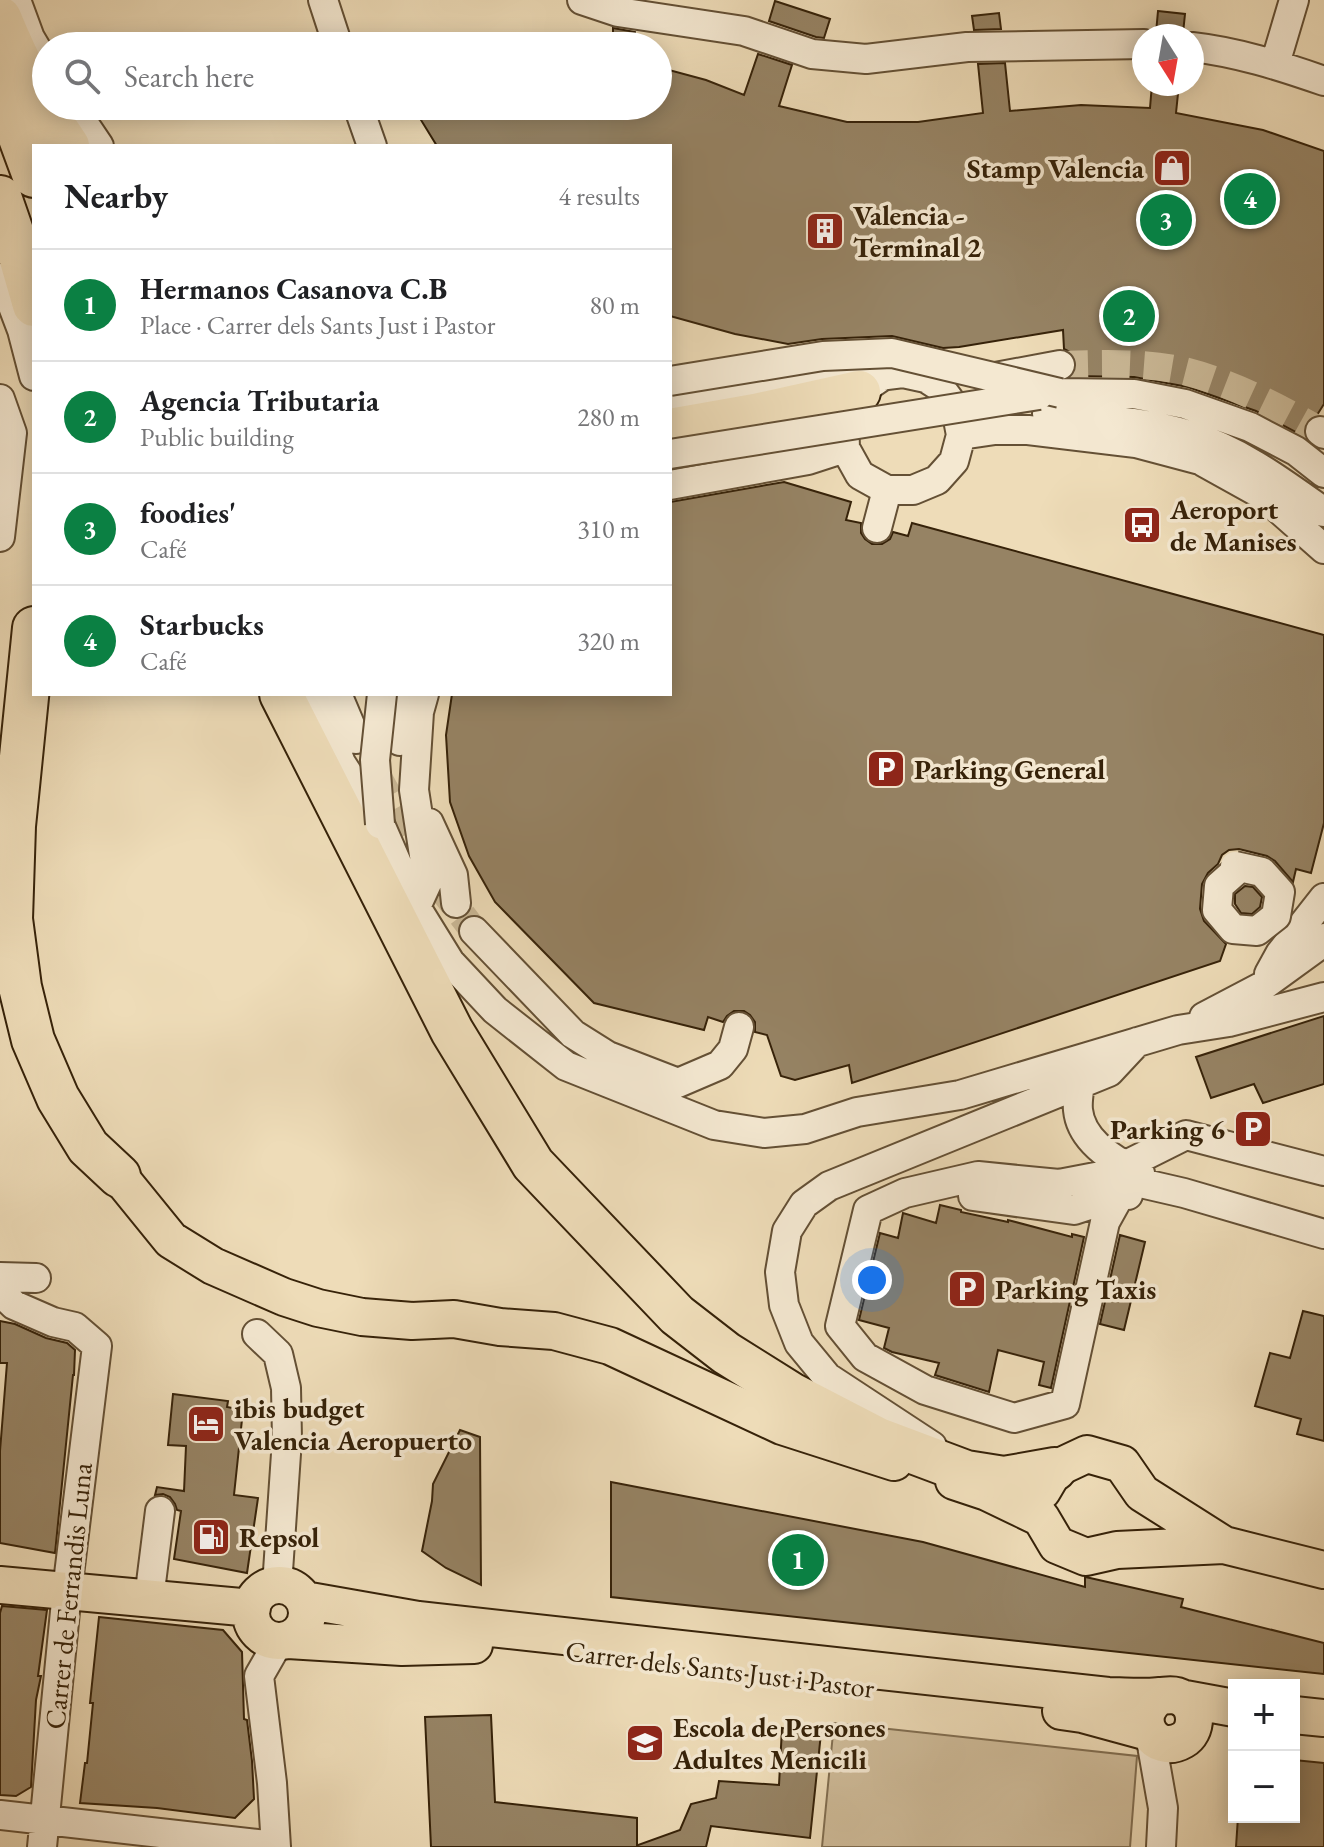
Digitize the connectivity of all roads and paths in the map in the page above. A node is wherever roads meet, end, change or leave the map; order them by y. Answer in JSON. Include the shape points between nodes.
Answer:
{"nodes":[{"id":1,"x":16,"y":0,"type":"edge"},
{"id":2,"x":323,"y":0,"type":"edge"},
{"id":3,"x":582,"y":0,"type":"edge"},
{"id":4,"x":1294,"y":0,"type":"edge"},
{"id":5,"x":0,"y":18,"type":"edge"},
{"id":6,"x":333,"y":32,"type":"edge"},
{"id":7,"x":32,"y":41,"type":"edge"},
{"id":8,"x":1132,"y":44,"type":"edge"},
{"id":9,"x":1204,"y":48,"type":"edge"},
{"id":10,"x":1275,"y":64,"type":"junction"},
{"id":11,"x":1324,"y":81,"type":"edge"},
{"id":12,"x":0,"y":84,"type":"edge"},
{"id":13,"x":32,"y":84,"type":"edge"},
{"id":14,"x":51,"y":120,"type":"edge"},
{"id":15,"x":81,"y":120,"type":"edge"},
{"id":16,"x":363,"y":120,"type":"edge"},
{"id":17,"x":67,"y":144,"type":"edge"},
{"id":18,"x":98,"y":144,"type":"edge"},
{"id":19,"x":371,"y":144,"type":"edge"},
{"id":20,"x":32,"y":171,"type":"edge"},
{"id":21,"x":0,"y":197,"type":"edge"},
{"id":22,"x":0,"y":278,"type":"edge"},
{"id":23,"x":32,"y":298,"type":"edge"},
{"id":24,"x":32,"y":368,"type":"edge"},
{"id":25,"x":1060,"y":379,"type":"junction"},
{"id":26,"x":672,"y":381,"type":"edge"},
{"id":27,"x":870,"y":384,"type":"junction"},
{"id":28,"x":940,"y":387,"type":"junction"},
{"id":29,"x":0,"y":399,"type":"edge"},
{"id":30,"x":672,"y":406,"type":"edge"},
{"id":31,"x":960,"y":427,"type":"junction"},
{"id":32,"x":672,"y":430,"type":"edge"},
{"id":33,"x":845,"y":448,"type":"junction"},
{"id":34,"x":672,"y":454,"type":"edge"},
{"id":35,"x":1324,"y":473,"type":"edge"},
{"id":36,"x":672,"y":485,"type":"edge"},
{"id":37,"x":887,"y":490,"type":"junction"},
{"id":38,"x":1324,"y":512,"type":"edge"},
{"id":39,"x":877,"y":528,"type":"dead end"},
{"id":40,"x":0,"y":537,"type":"edge"},
{"id":41,"x":1324,"y":549,"type":"edge"},
{"id":42,"x":32,"y":648,"type":"edge"},
{"id":43,"x":282,"y":696,"type":"edge"},
{"id":44,"x":314,"y":696,"type":"edge"},
{"id":45,"x":338,"y":696,"type":"edge"},
{"id":46,"x":382,"y":696,"type":"edge"},
{"id":47,"x":402,"y":696,"type":"edge"},
{"id":48,"x":423,"y":696,"type":"edge"},
{"id":49,"x":356,"y":739,"type":"dead end"},
{"id":50,"x":414,"y":790,"type":"junction"},
{"id":51,"x":380,"y":824,"type":"junction"},
{"id":52,"x":1231,"y":870,"type":"joint"},
{"id":53,"x":1324,"y":898,"type":"edge"},
{"id":54,"x":456,"y":903,"type":"dead end"},
{"id":55,"x":416,"y":907,"type":"junction"},
{"id":56,"x":474,"y":931,"type":"tunnel mouth"},
{"id":57,"x":1324,"y":938,"type":"edge"},
{"id":58,"x":1324,"y":956,"type":"edge"},
{"id":59,"x":1324,"y":981,"type":"edge"},
{"id":60,"x":1324,"y":997,"type":"edge"},
{"id":61,"x":1266,"y":999,"type":"junction"},
{"id":62,"x":739,"y":1027,"type":"dead end"},
{"id":63,"x":1137,"y":1042,"type":"junction"},
{"id":64,"x":1080,"y":1083,"type":"junction"},
{"id":65,"x":1124,"y":1166,"type":"junction"},
{"id":66,"x":1324,"y":1171,"type":"edge"},
{"id":67,"x":119,"y":1176,"type":"joint"},
{"id":68,"x":1184,"y":1193,"type":"junction"},
{"id":69,"x":1120,"y":1195,"type":"junction"},
{"id":70,"x":973,"y":1196,"type":"dead end"},
{"id":71,"x":1324,"y":1234,"type":"edge"},
{"id":72,"x":0,"y":1277,"type":"edge"},
{"id":73,"x":36,"y":1278,"type":"dead end"},
{"id":74,"x":0,"y":1292,"type":"edge"},
{"id":75,"x":257,"y":1334,"type":"dead end"},
{"id":76,"x":1055,"y":1469,"type":"junction"},
{"id":77,"x":966,"y":1472,"type":"junction"},
{"id":78,"x":1142,"y":1493,"type":"junction"},
{"id":79,"x":160,"y":1511,"type":"dead end"},
{"id":80,"x":1041,"y":1518,"type":"junction"},
{"id":81,"x":1224,"y":1545,"type":"junction"},
{"id":82,"x":1117,"y":1550,"type":"junction"},
{"id":83,"x":1324,"y":1570,"type":"edge"},
{"id":84,"x":0,"y":1585,"type":"edge"},
{"id":85,"x":67,"y":1591,"type":"junction"},
{"id":86,"x":277,"y":1598,"type":"junction"},
{"id":87,"x":149,"y":1599,"type":"junction"},
{"id":88,"x":283,"y":1640,"type":"junction"},
{"id":89,"x":1172,"y":1698,"type":"junction"},
{"id":90,"x":1228,"y":1707,"type":"edge"},
{"id":91,"x":1300,"y":1716,"type":"edge"},
{"id":92,"x":1324,"y":1718,"type":"edge"},
{"id":93,"x":1228,"y":1732,"type":"edge"},
{"id":94,"x":1149,"y":1733,"type":"junction"},
{"id":95,"x":1188,"y":1736,"type":"junction"},
{"id":96,"x":1300,"y":1738,"type":"edge"},
{"id":97,"x":1324,"y":1740,"type":"edge"},
{"id":98,"x":1163,"y":1808,"type":"junction"},
{"id":99,"x":0,"y":1815,"type":"edge"},
{"id":100,"x":43,"y":1833,"type":"edge"},
{"id":101,"x":276,"y":1847,"type":"edge"},
{"id":102,"x":1161,"y":1847,"type":"edge"}],
"edges":[{"from":1,"to":7,"type":"street"},
{"from":2,"to":6,"type":"street"},
{"from":3,"to":8,"type":"street","via":[[618,12],[744,31],[812,54],[853,58],[967,47]]},
{"from":4,"to":10,"type":"street"},
{"from":5,"to":13,"type":"highway"},
{"from":9,"to":10,"type":"street"},
{"from":10,"to":11,"type":"street"},
{"from":12,"to":20,"type":"highway"},
{"from":14,"to":17,"type":"highway"},
{"from":15,"to":18,"type":"street"},
{"from":16,"to":19,"type":"street"},
{"from":21,"to":23,"type":"highway"},
{"from":22,"to":24,"type":"street"},
{"from":25,"to":26,"type":"street","bridge":true,"via":[[892,353],[823,356]]},
{"from":25,"to":28,"type":"street"},
{"from":25,"to":34,"type":"street","bridge":true,"via":[[971,404]]},
{"from":25,"to":35,"type":"street","via":[[1185,404],[1250,427]]},
{"from":27,"to":28,"type":"street","via":[[903,373]]},
{"from":27,"to":30,"type":"street","via":[[758,391]]},
{"from":27,"to":32,"type":"highway","via":[[755,415]]},
{"from":27,"to":33,"type":"street","via":[[844,418]]},
{"from":28,"to":31,"type":"street","via":[[956,409]]},
{"from":29,"to":40,"type":"street","via":[[12,433]]},
{"from":31,"to":37,"type":"street","via":[[954,461],[937,480],[913,490]]},
{"from":31,"to":38,"type":"street","via":[[1019,412],[1131,423],[1189,435],[1236,454]]},
{"from":31,"to":41,"type":"street","via":[[1136,443],[1200,460],[1263,495]]},
{"from":33,"to":36,"type":"street","via":[[808,460]]},
{"from":33,"to":37,"type":"street","via":[[860,475]]},
{"from":37,"to":39,"type":"street"},
{"from":42,"to":67,"type":"highway","via":[[14,826],[11,919],[20,987],[33,1040],[58,1098],[88,1147]]},
{"from":43,"to":77,"type":"highway","via":[[452,1031],[533,1164],[677,1315],[726,1353],[878,1439]]},
{"from":44,"to":51,"type":"street","via":[[341,763]]},
{"from":45,"to":49,"type":"street"},
{"from":46,"to":51,"type":"street","bridge":true,"via":[[375,760]]},
{"from":47,"to":55,"type":"street","via":[[404,835]]},
{"from":48,"to":50,"type":"street"},
{"from":50,"to":54,"type":"street","via":[[453,875]]},
{"from":50,"to":55,"type":"street","via":[[428,881]]},
{"from":51,"to":55,"type":"street"},
{"from":52,"to":52,"type":"street","bridge":true,"via":[[1249,869],[1262,872],[1280,892],[1276,916],[1257,931],[1233,929],[1217,910],[1219,886],[1237,870],[1250,869],[1262,869],[1278,883],[1283,904],[1273,923],[1254,933],[1233,929],[1218,913],[1216,892]]},
{"from":53,"to":61,"type":"street","via":[[1280,954]]},
{"from":55,"to":63,"type":"street","via":[[450,962],[495,1010],[566,1066],[714,1125],[764,1133],[805,1129],[857,1112],[960,1095]]},
{"from":56,"to":62,"type":"street","via":[[573,1034],[608,1056],[678,1083],[720,1065],[733,1049]]},
{"from":57,"to":61,"type":"street"},
{"from":58,"to":61,"type":"street"},
{"from":59,"to":61,"type":"street"},
{"from":60,"to":61,"type":"street"},
{"from":61,"to":63,"type":"street","via":[[1229,1022]]},
{"from":63,"to":64,"type":"street","via":[[1109,1072]]},
{"from":64,"to":65,"type":"street","via":[[1078,1112],[1088,1137]]},
{"from":64,"to":77,"type":"street","via":[[829,1186],[804,1204],[787,1231],[780,1272],[784,1305],[799,1343],[827,1377]]},
{"from":65,"to":66,"type":"street","via":[[1186,1135]]},
{"from":65,"to":68,"type":"street"},
{"from":67,"to":80,"type":"main road","via":[[171,1240],[251,1284],[362,1317],[454,1319],[554,1331],[610,1346],[782,1426],[987,1492]]},
{"from":68,"to":69,"type":"street"},
{"from":68,"to":69,"type":"street","via":[[1106,1175],[1059,1184],[978,1176],[905,1193],[868,1210],[840,1326],[865,1357],[925,1390],[1014,1418],[1065,1404],[1105,1222]]},
{"from":68,"to":71,"type":"street"},
{"from":69,"to":70,"type":"street","via":[[1074,1210]]},
{"from":72,"to":73,"type":"street"},
{"from":74,"to":85,"type":"street","name":"Carrer de Ferrandis Luna","via":[[14,1305],[75,1327],[97,1346]]},
{"from":75,"to":86,"type":"street","via":[[278,1354],[286,1388]]},
{"from":76,"to":77,"type":"highway","via":[[1004,1478]]},
{"from":76,"to":78,"type":"main road","via":[[1087,1454],[1122,1464]]},
{"from":76,"to":80,"type":"main road","via":[[1042,1492]]},
{"from":78,"to":81,"type":"main road"},
{"from":78,"to":82,"type":"main road","via":[[1139,1526]]},
{"from":79,"to":87,"type":"street"},
{"from":80,"to":82,"type":"main road","via":[[1057,1545],[1086,1557]]},
{"from":81,"to":82,"type":"main road"},
{"from":81,"to":83,"type":"main road"},
{"from":84,"to":85,"type":"main road","name":"Carrer dels Sants Just i Pastor"},
{"from":85,"to":87,"type":"main road","name":"Carrer dels Sants Just i Pastor"},
{"from":85,"to":100,"type":"street","name":"Carrer de Ferrandis Luna"},
{"from":86,"to":87,"type":"main road","name":"Carrer dels Sants Just i Pastor"},
{"from":86,"to":88,"type":"main road","via":[[252,1618],[261,1634]]},
{"from":86,"to":88,"type":"main road","via":[[306,1607],[305,1623],[295,1636]]},
{"from":86,"to":89,"type":"main road","name":"Carrer dels Sants Just i Pastor","via":[[418,1620],[1092,1694]]},
{"from":88,"to":94,"type":"main road","name":"Carrer dels Sants Just i Pastor","via":[[402,1647],[515,1645],[1082,1714]]},
{"from":88,"to":101,"type":"street","via":[[259,1676]]},
{"from":89,"to":90,"type":"main road","name":"Carrer dels Sants Just i Pastor"},
{"from":89,"to":94,"type":"main road","via":[[1148,1707]]},
{"from":89,"to":95,"type":"main road","via":[[1194,1712]]},
{"from":91,"to":92,"type":"main road"},
{"from":93,"to":95,"type":"main road"},
{"from":94,"to":95,"type":"main road","via":[[1172,1744]]},
{"from":94,"to":98,"type":"street"},
{"from":95,"to":98,"type":"street"},
{"from":96,"to":97,"type":"main road"},
{"from":98,"to":102,"type":"street"},
{"from":99,"to":100,"type":"street"},
{"from":100,"to":101,"type":"street"}]}
